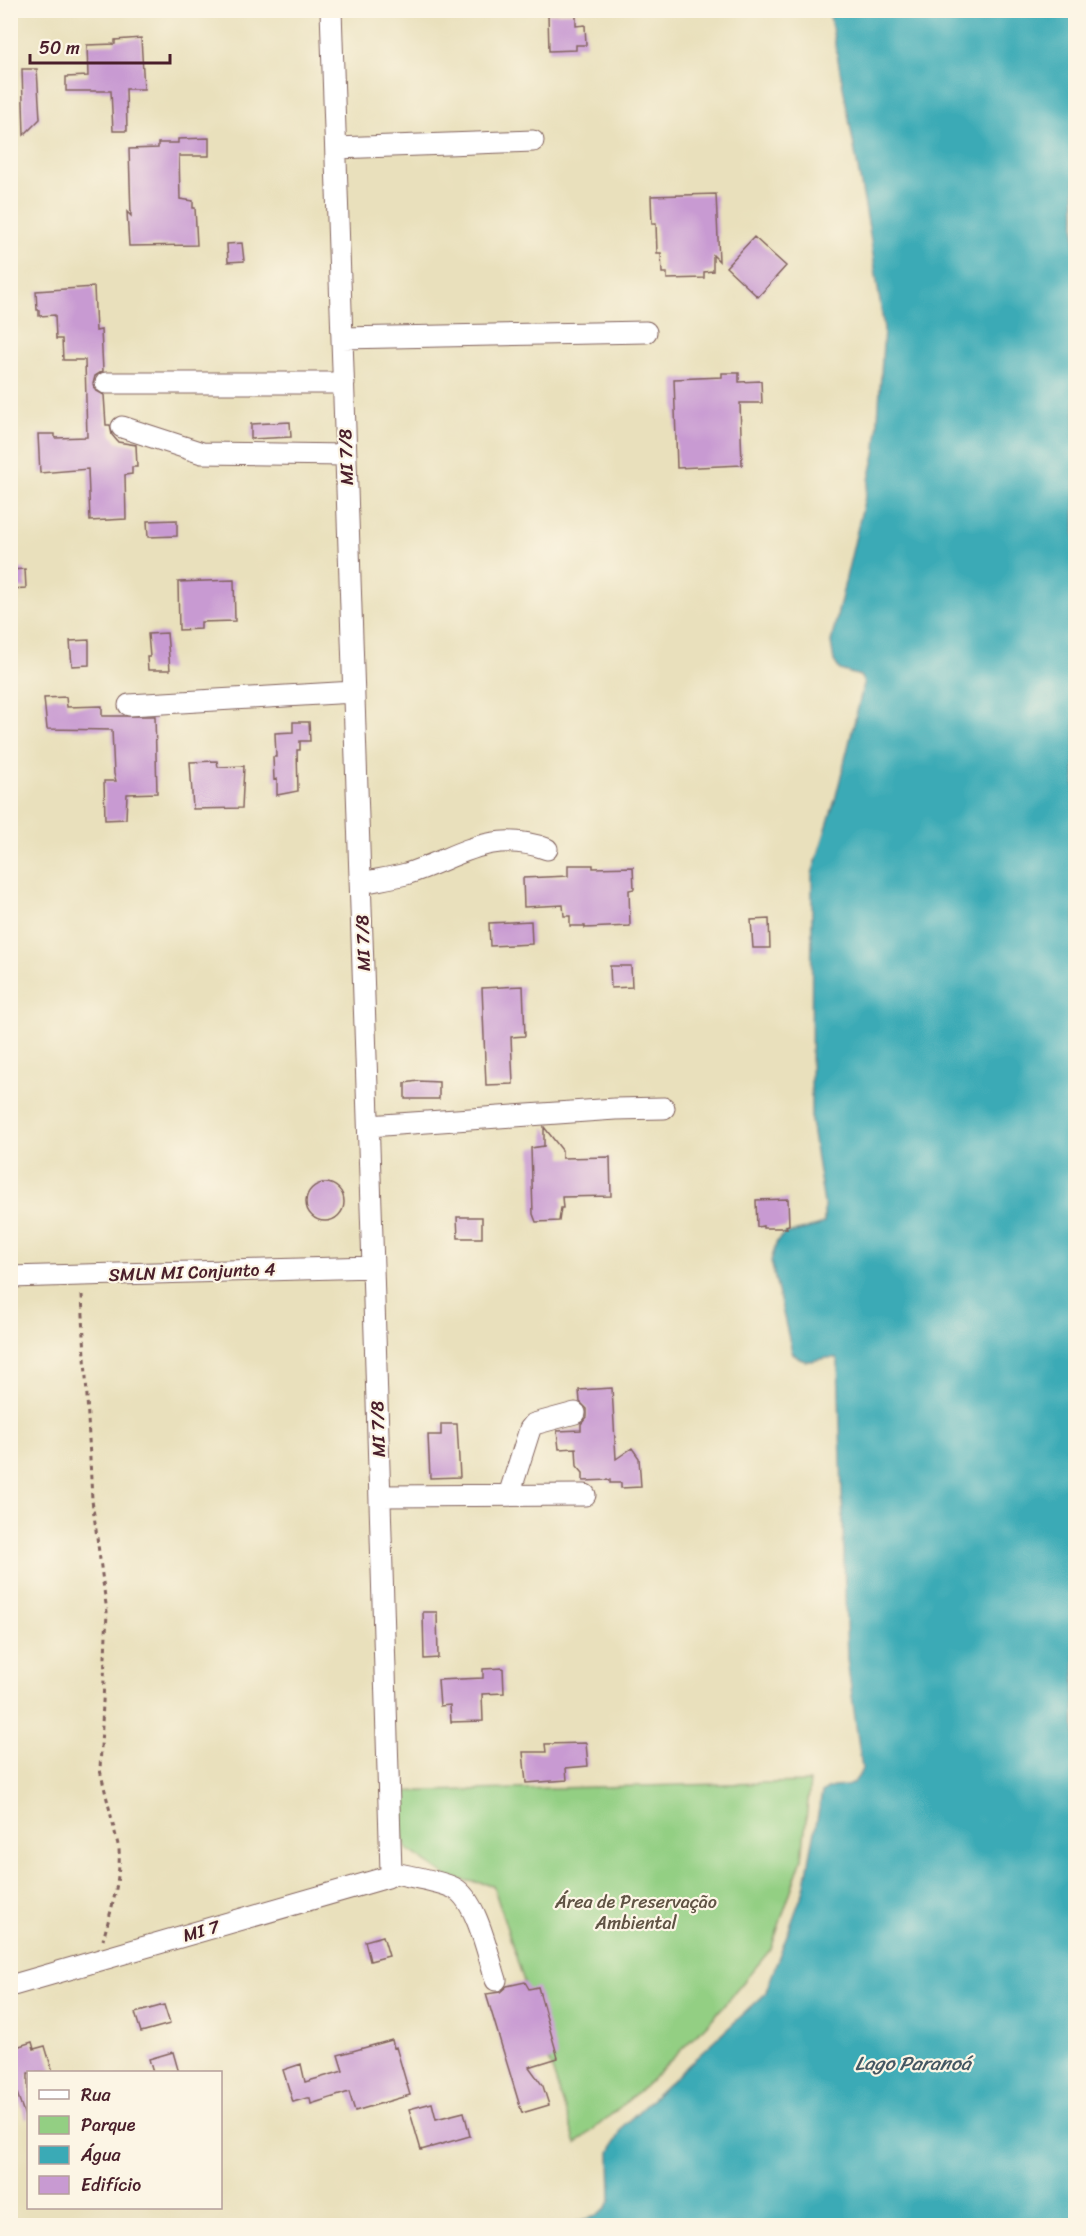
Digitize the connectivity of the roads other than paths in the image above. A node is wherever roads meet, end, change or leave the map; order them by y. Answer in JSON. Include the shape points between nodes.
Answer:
{"nodes":[{"id":1,"x":331,"y":10,"type":"edge"},
{"id":2,"x":533,"y":141,"type":"dead end"},
{"id":3,"x":336,"y":148,"type":"junction"},
{"id":4,"x":646,"y":332,"type":"dead end"},
{"id":5,"x":342,"y":338,"type":"junction"},
{"id":6,"x":106,"y":383,"type":"dead end"},
{"id":7,"x":344,"y":383,"type":"junction"},
{"id":8,"x":122,"y":427,"type":"dead end"},
{"id":9,"x":346,"y":455,"type":"junction"},
{"id":10,"x":354,"y":692,"type":"junction"},
{"id":11,"x":129,"y":705,"type":"dead end"},
{"id":12,"x":547,"y":849,"type":"dead end"},
{"id":13,"x":360,"y":883,"type":"junction"},
{"id":14,"x":664,"y":1108,"type":"dead end"},
{"id":15,"x":369,"y":1126,"type":"junction"},
{"id":16,"x":374,"y":1267,"type":"junction"},
{"id":17,"x":10,"y":1277,"type":"edge"},
{"id":18,"x":575,"y":1413,"type":"dead end"},
{"id":19,"x":508,"y":1495,"type":"junction"},
{"id":20,"x":585,"y":1495,"type":"dead end"},
{"id":21,"x":380,"y":1496,"type":"junction"},
{"id":22,"x":391,"y":1874,"type":"junction"},
{"id":23,"x":496,"y":1980,"type":"dead end"},
{"id":24,"x":10,"y":1986,"type":"edge"}],
"edges":[{"from":1,"to":3,"type":"street","name":"MI 7/8"},
{"from":2,"to":3,"type":"street"},
{"from":3,"to":5,"type":"street","name":"MI 7/8"},
{"from":4,"to":5,"type":"street"},
{"from":5,"to":7,"type":"street","name":"MI 7/8"},
{"from":6,"to":7,"type":"street"},
{"from":7,"to":9,"type":"street","name":"MI 7/8"},
{"from":8,"to":9,"type":"street","via":[[202,453]]},
{"from":9,"to":10,"type":"street","name":"MI 7/8"},
{"from":10,"to":11,"type":"street"},
{"from":10,"to":13,"type":"street","name":"MI 7/8"},
{"from":12,"to":13,"type":"street","via":[[507,840],[481,844],[405,874]]},
{"from":13,"to":15,"type":"street","name":"MI 7/8"},
{"from":14,"to":15,"type":"street"},
{"from":15,"to":16,"type":"street","name":"MI 7/8"},
{"from":16,"to":17,"type":"street","name":"SMLN MI Conjunto 4"},
{"from":16,"to":21,"type":"street","name":"MI 7/8"},
{"from":18,"to":19,"type":"street","via":[[534,1424]]},
{"from":19,"to":20,"type":"street"},
{"from":19,"to":21,"type":"street"},
{"from":21,"to":22,"type":"street","name":"MI 7/8"},
{"from":22,"to":23,"type":"street","via":[[462,1893],[472,1906]]},
{"from":22,"to":24,"type":"street","name":"MI 7"}]}
